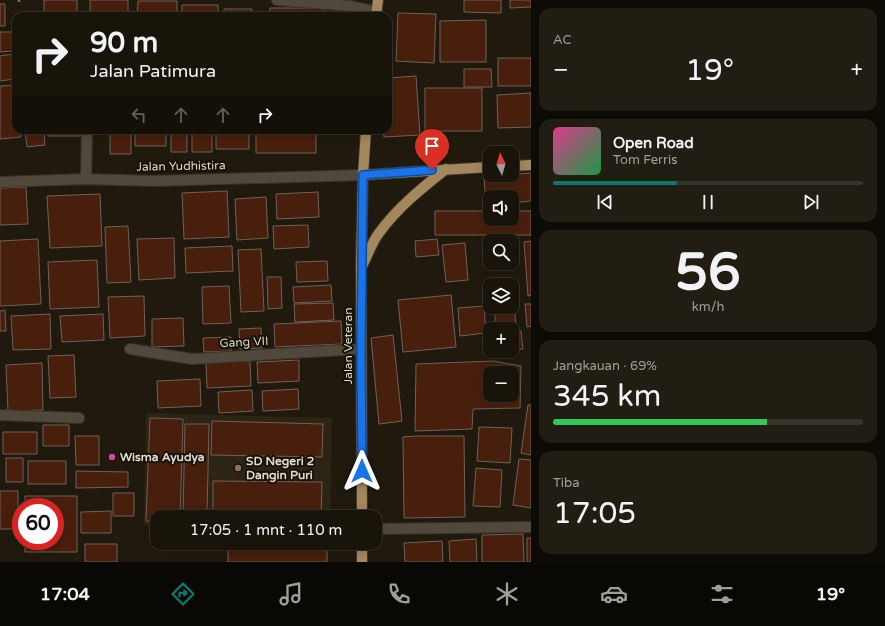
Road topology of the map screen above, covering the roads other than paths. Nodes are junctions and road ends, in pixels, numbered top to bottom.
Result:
1 (277, 0) edge
2 (378, 0) edge
3 (370, 12) edge
4 (377, 12) edge
5 (87, 134) edge
6 (366, 134) edge
7 (531, 165) edge
8 (519, 166) edge
9 (483, 167) edge
10 (446, 169) junction
11 (363, 175) junction
12 (86, 179) junction
13 (0, 182) edge
14 (361, 267) junction
15 (130, 349) dead end
16 (361, 349) junction
17 (0, 416) edge
18 (78, 418) dead end
19 (362, 510) edge
20 (531, 527) edge
21 (382, 528) edge
22 (362, 550) edge
23 (362, 562) edge

1 - 3 street
2 - 4 main road
5 - 12 street
6 - 11 main road, Jalan Veteran
7 - 8 main road
9 - 10 main road
10 - 11 main road
10 - 14 main road
11 - 12 street, Jalan Yudhistira
11 - 14 main road, Jalan Veteran
12 - 13 street, Jalan Yudhistira
14 - 16 main road, Jalan Veteran
15 - 16 street, Gang VII
16 - 19 main road, Jalan Veteran
17 - 18 street
20 - 21 street
22 - 23 main road

